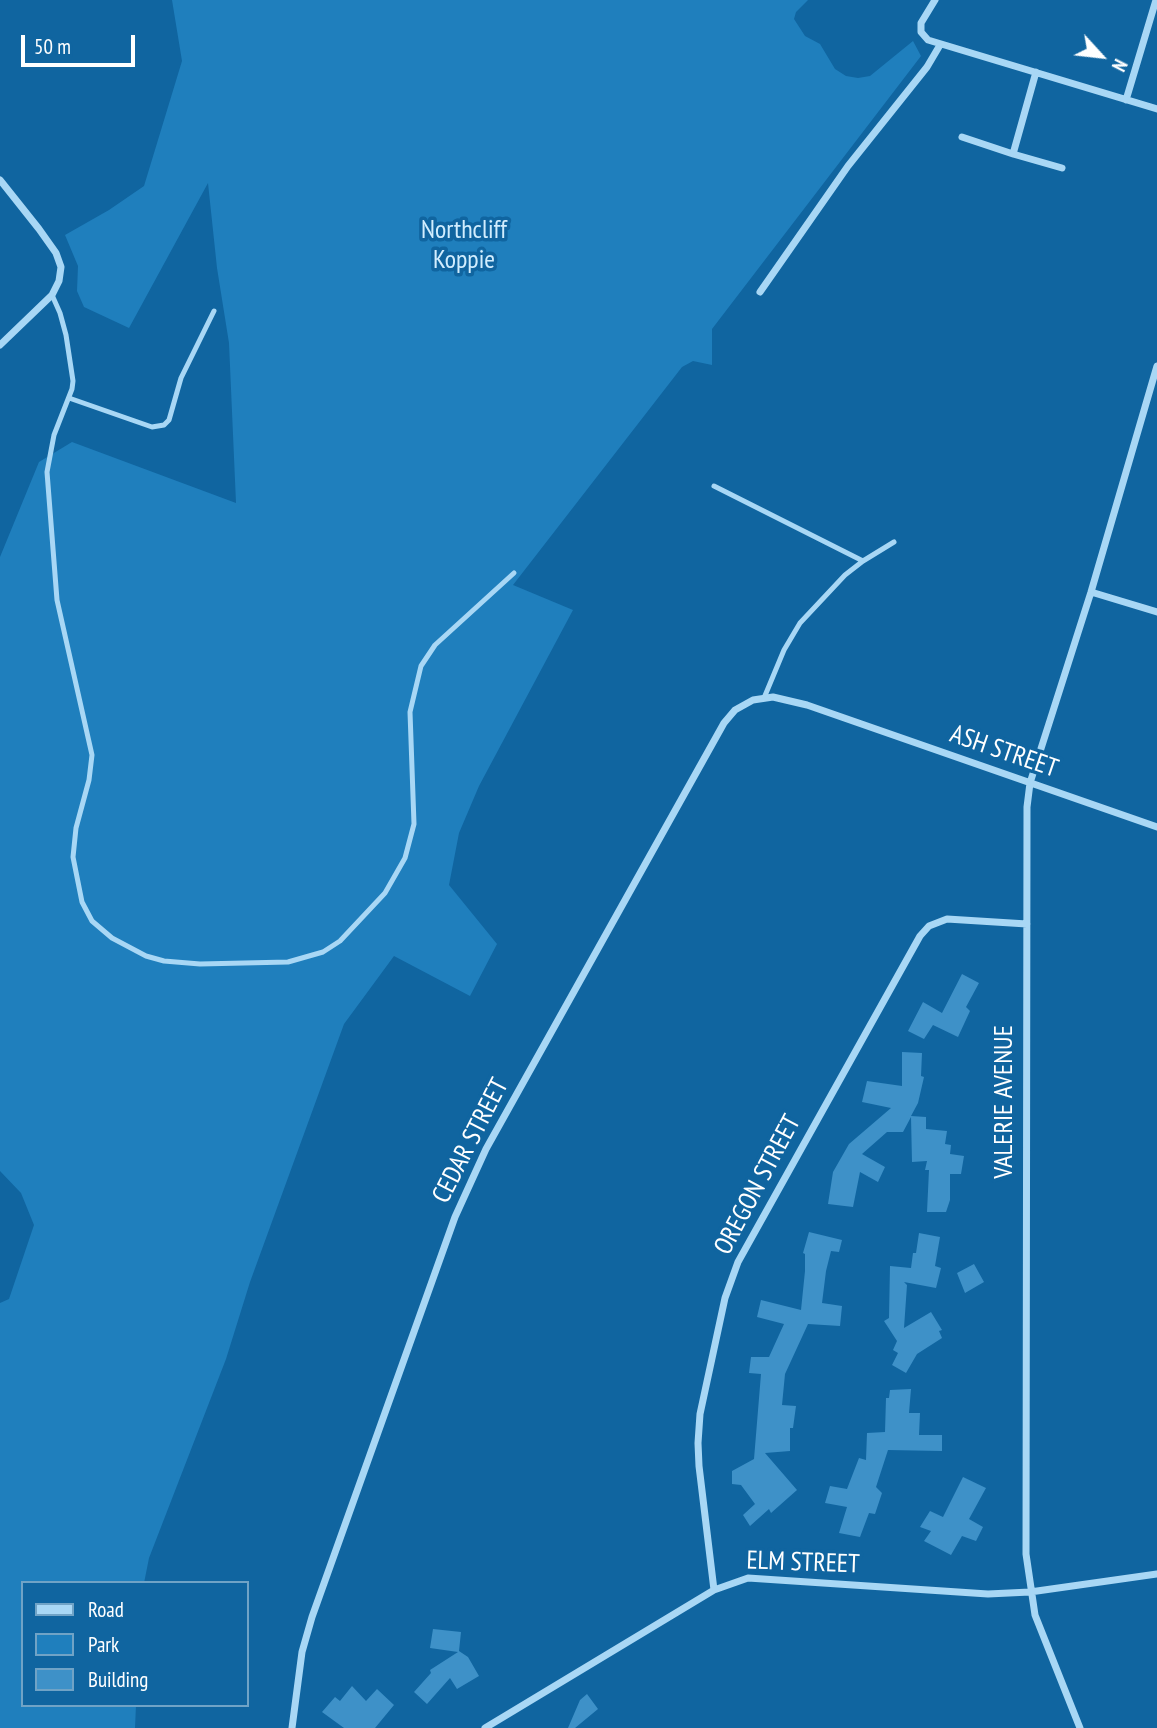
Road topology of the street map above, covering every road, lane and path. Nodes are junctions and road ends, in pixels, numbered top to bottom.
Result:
1 (935, 0) edge
2 (1156, 0) edge
3 (940, 45) junction
4 (1036, 72) junction
5 (1126, 100) junction
6 (1157, 109) edge
7 (962, 137) dead end
8 (1013, 154) junction
9 (1062, 168) dead end
10 (0, 180) edge
11 (760, 292) dead end
12 (52, 295) junction
13 (214, 312) dead end
14 (0, 345) edge
15 (1157, 369) edge
16 (69, 398) junction
17 (714, 486) dead end
18 (894, 542) dead end
19 (863, 561) junction
20 (514, 573) dead end
21 (1091, 592) junction
22 (1157, 612) edge
23 (764, 698) junction
24 (1030, 783) junction
25 (1157, 827) edge
26 (1027, 924) junction
27 (1157, 1573) edge
28 (714, 1590) junction
29 (1030, 1592) junction
30 (292, 1728) edge
31 (485, 1728) edge
32 (1080, 1728) edge

1 - 3 street
2 - 5 street
3 - 4 street
3 - 11 street
4 - 5 street
4 - 8 street
5 - 6 street
7 - 8 street
8 - 9 street
10 - 12 street
12 - 14 street
12 - 16 lane
13 - 16 lane
15 - 21 street, VALERIE AVENUE
16 - 20 lane
17 - 19 lane
18 - 19 lane
19 - 23 lane
21 - 22 street
21 - 24 street, VALERIE AVENUE
23 - 24 street, ASH STREET
23 - 30 street, CEDAR STREET
24 - 25 street, ASH STREET
24 - 26 street, VALERIE AVENUE
26 - 28 street, OREGON STREET
26 - 29 street, VALERIE AVENUE
27 - 29 street, ELM STREET
28 - 29 street, ELM STREET
28 - 31 street, ELM STREET
29 - 32 street, VALERIE AVENUE

